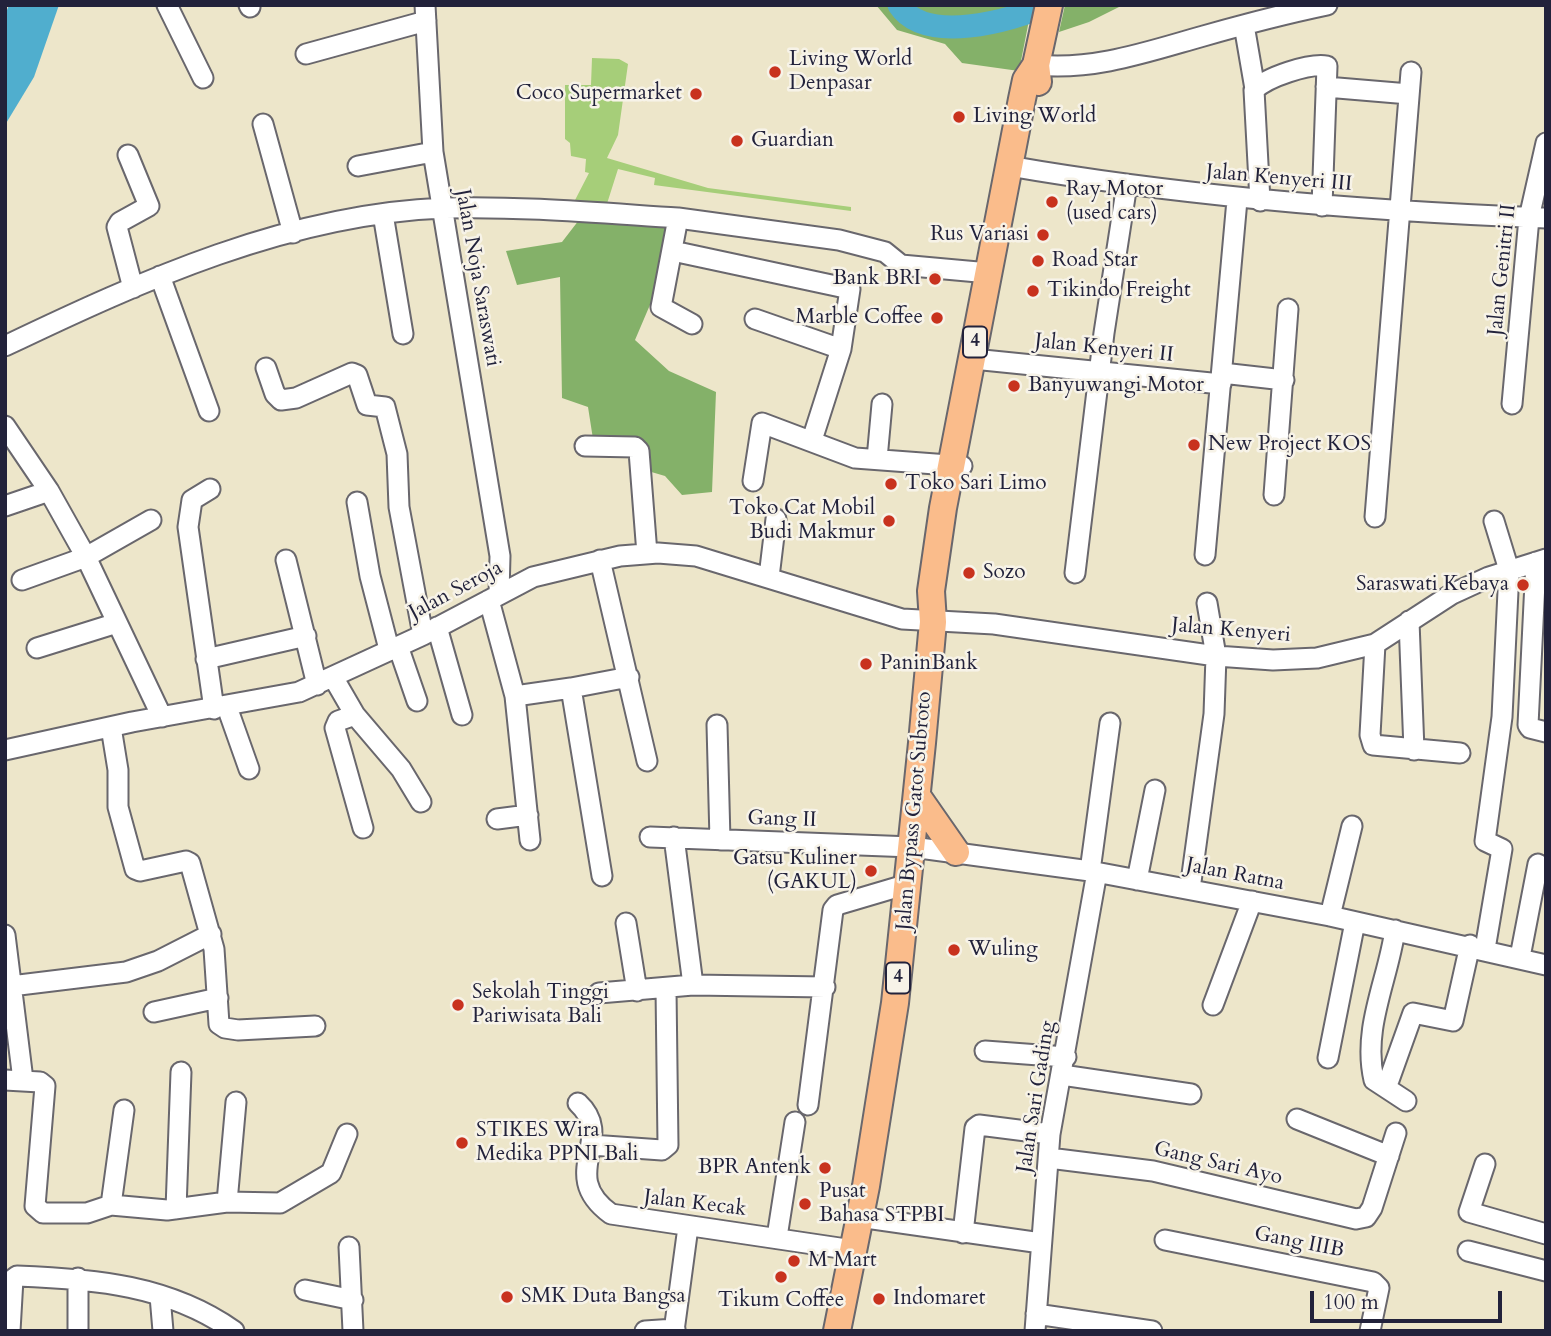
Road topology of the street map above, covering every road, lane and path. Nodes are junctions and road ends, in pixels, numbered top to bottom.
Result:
1 (167, 5) edge
2 (1049, 5) edge
3 (1320, 6) edge
4 (425, 13) edge
5 (1244, 24) junction
6 (306, 54) dead end
7 (1038, 57) junction
8 (1411, 72) dead end
9 (203, 78) dead end
10 (1326, 87) junction
11 (1255, 89) junction
12 (1409, 94) junction
13 (263, 124) dead end
14 (1546, 143) edge
15 (433, 152) junction
16 (128, 156) dead end
17 (358, 166) dead end
18 (1015, 167) junction
19 (1127, 184) junction
20 (1237, 200) junction
21 (1260, 201) junction
22 (1322, 206) junction
23 (443, 208) junction
24 (1400, 212) junction
25 (383, 214) junction
26 (678, 218) junction
27 (1537, 218) edge
28 (293, 233) junction
29 (682, 253) dead end
30 (989, 273) junction
31 (160, 276) junction
32 (133, 288) junction
33 (1288, 309) dead end
34 (755, 319) dead end
35 (692, 324) dead end
36 (403, 334) dead end
37 (5, 346) edge
38 (841, 349) junction
39 (983, 360) junction
40 (266, 368) dead end
41 (1102, 372) junction
42 (1222, 378) junction
43 (1284, 380) junction
44 (882, 404) dead end
45 (1512, 404) dead end
46 (209, 411) dead end
47 (5, 426) edge
48 (812, 440) junction
49 (585, 446) dead end
50 (877, 459) junction
51 (957, 465) junction
52 (753, 481) dead end
53 (209, 489) dead end
54 (49, 491) junction
55 (1274, 495) dead end
56 (357, 502) dead end
57 (5, 506) edge
58 (1375, 517) dead end
59 (776, 519) dead end
60 (151, 520) dead end
61 (1494, 521) dead end
62 (647, 554) junction
63 (1205, 555) dead end
64 (500, 556) junction
65 (86, 557) junction
66 (286, 560) dead end
67 (600, 560) junction
68 (1541, 561) edge
69 (1509, 570) junction
70 (1075, 573) dead end
71 (769, 577) junction
72 (22, 580) dead end
73 (519, 583) junction
74 (494, 597) junction
75 (1207, 603) dead end
76 (1409, 621) junction
77 (933, 622) junction
78 (117, 623) junction
79 (430, 631) junction
80 (306, 636) junction
81 (1375, 643) junction
82 (394, 647) junction
83 (37, 648) dead end
84 (1216, 656) junction
85 (206, 659) junction
86 (629, 677) junction
87 (325, 681) junction
88 (571, 688) junction
89 (515, 696) junction
90 (417, 701) dead end
91 (221, 708) junction
92 (355, 715) junction
93 (461, 715) dead end
94 (162, 717) junction
95 (1110, 723) dead end
96 (718, 725) dead end
97 (111, 727) junction
98 (1546, 732) edge
99 (5, 750) edge
100 (1414, 750) junction
101 (1460, 753) dead end
102 (647, 761) dead end
103 (249, 769) dead end
104 (1156, 790) dead end
105 (917, 796) junction
106 (421, 802) dead end
107 (528, 815) junction
108 (497, 819) dead end
109 (1352, 826) dead end
110 (363, 828) dead end
111 (650, 837) dead end
112 (674, 837) junction
113 (530, 840) dead end
114 (720, 840) junction
115 (917, 848) junction
116 (956, 852) junction
117 (1538, 863) dead end
118 (1093, 872) junction
119 (602, 876) dead end
120 (1137, 880) junction
121 (908, 884) junction
122 (1191, 889) junction
123 (1252, 901) junction
124 (1330, 916) junction
125 (1355, 922) junction
126 (625, 923) dead end
127 (1395, 930) junction
128 (211, 934) junction
129 (5, 935) edge
130 (1478, 947) junction
131 (1520, 957) junction
132 (1546, 965) edge
133 (693, 985) junction
134 (11, 986) junction
135 (825, 987) junction
136 (667, 989) junction
137 (637, 991) junction
138 (599, 993) dead end
139 (218, 998) junction
140 (1213, 1005) dead end
141 (154, 1012) dead end
142 (10, 1025) edge
143 (315, 1026) dead end
144 (985, 1051) dead end
145 (1328, 1058) dead end
146 (1064, 1066) junction
147 (181, 1072) dead end
148 (14, 1080) edge
149 (1389, 1080) dead end
150 (1191, 1094) dead end
151 (1406, 1101) dead end
152 (236, 1102) dead end
153 (578, 1103) dead end
154 (808, 1105) dead end
155 (124, 1110) dead end
156 (1297, 1119) dead end
157 (795, 1122) dead end
158 (1396, 1133) dead end
159 (347, 1134) dead end
160 (1050, 1134) junction
161 (591, 1146) junction
162 (1389, 1156) junction
163 (1049, 1158) junction
164 (1485, 1164) dead end
165 (227, 1202) junction
166 (111, 1205) junction
167 (176, 1209) junction
168 (867, 1218) junction
169 (688, 1227) junction
170 (963, 1233) junction
171 (1546, 1234) edge
172 (777, 1237) junction
173 (1165, 1240) dead end
174 (1041, 1242) junction
175 (349, 1247) dead end
176 (853, 1250) junction
177 (1468, 1251) dead end
178 (1546, 1272) edge
179 (78, 1278) junction
180 (305, 1290) dead end
181 (160, 1296) junction
182 (353, 1300) junction
183 (1035, 1323) edge
184 (674, 1330) edge
185 (10, 1331) edge
186 (78, 1331) edge
187 (163, 1331) edge
188 (234, 1331) edge
189 (353, 1331) edge
190 (645, 1331) edge
191 (836, 1331) edge
192 (1152, 1331) edge
193 (1370, 1331) edge

1 - 9 street
2 - 7 highway, Jalan Bypass Gatot Subroto / 4
3 - 5 street
4 - 6 street
4 - 15 street, Jalan Noja Saraswati
5 - 7 street
5 - 11 street
7 - 18 highway, Jalan Bypass Gatot Subroto / 4
8 - 12 street
10 - 11 street
10 - 12 street
10 - 22 street
11 - 21 street
12 - 24 street
13 - 28 street
14 - 27 street, Jalan Genitri II
15 - 17 street
15 - 23 street, Jalan Noja Saraswati
16 - 32 street
18 - 19 street, Jalan Kenyeri III
18 - 30 highway, Jalan Bypass Gatot Subroto / 4
18 - 39 highway, Jalan Bypass Gatot Subroto / 4
19 - 20 street, Jalan Kenyeri III
19 - 41 street
20 - 21 street, Jalan Kenyeri III
20 - 42 street
21 - 22 street, Jalan Kenyeri III
22 - 24 street, Jalan Kenyeri III
23 - 25 street
23 - 26 street
23 - 64 street, Jalan Noja Saraswati
24 - 27 street, Jalan Kenyeri III
24 - 58 street
25 - 28 street
25 - 36 street
26 - 30 street
26 - 35 street
27 - 45 street, Jalan Genitri II
28 - 31 street
29 - 38 street
30 - 51 highway, Jalan Bypass Gatot Subroto / 4
31 - 32 street
31 - 46 street
32 - 37 street
33 - 43 street
34 - 38 street
38 - 48 street
39 - 41 street, Jalan Kenyeri II
39 - 51 highway, Jalan Bypass Gatot Subroto / 4
40 - 79 street
41 - 42 street, Jalan Kenyeri II
41 - 70 street
42 - 43 street, Jalan Kenyeri II
42 - 63 street
43 - 55 street
44 - 50 street
47 - 54 street
48 - 50 street
48 - 52 street
49 - 62 street
50 - 51 street
51 - 77 highway, Jalan Bypass Gatot Subroto / 4
53 - 85 street
54 - 57 street
54 - 65 street
56 - 82 street
59 - 71 street
60 - 65 street
61 - 69 street
62 - 67 street, Jalan Seroja
62 - 71 street, Jalan Seroja
64 - 73 street, Jalan Noja Saraswati
64 - 74 street, Jalan Noja Saraswati
65 - 72 street
65 - 78 street
66 - 80 street
67 - 73 street, Jalan Seroja
67 - 86 street
68 - 69 street, Jalan Kenyeri
68 - 98 street
69 - 76 street, Jalan Kenyeri
69 - 130 street
71 - 77 street, Jalan Seroja
73 - 74 street, Jalan Seroja
74 - 79 street, Jalan Seroja
74 - 89 street, Jalan Noja Saraswati
75 - 84 street
76 - 81 street, Jalan Kenyeri
76 - 100 street
77 - 84 street, Jalan Kenyeri
77 - 105 highway, Jalan Bypass Gatot Subroto / 4
78 - 83 street
78 - 94 street
79 - 82 street, Jalan Seroja
79 - 93 street
80 - 85 street
80 - 87 street
81 - 84 street, Jalan Kenyeri
81 - 100 street
82 - 87 street, Jalan Seroja
82 - 90 street
84 - 122 street
85 - 91 street
86 - 88 street
86 - 102 street
87 - 91 street, Jalan Seroja
87 - 92 street
88 - 89 street
88 - 119 street
89 - 107 street, Jalan Noja Saraswati
91 - 94 street, Jalan Seroja
91 - 103 street
92 - 106 street
92 - 110 street
94 - 97 street, Jalan Seroja
95 - 118 street, Jalan Sari Gading
96 - 114 street
97 - 99 street, Jalan Seroja
97 - 128 street
100 - 101 street
104 - 120 street
105 - 115 highway, Jalan Bypass Gatot Subroto / 4
105 - 116 highway
107 - 108 street
107 - 113 street, Jalan Noja Saraswati
109 - 124 street
111 - 112 street, Gang II
112 - 114 street, Gang II
112 - 133 street
114 - 115 street, Gang II
115 - 116 street, Jalan Ratna
115 - 121 highway, Jalan Bypass Gatot Subroto / 4
116 - 118 street, Jalan Ratna
117 - 131 street
118 - 120 street, Jalan Ratna
118 - 146 street, Jalan Sari Gading
120 - 122 street, Jalan Ratna
121 - 135 street
121 - 168 highway, Jalan Bypass Gatot Subroto / 4
122 - 123 street, Jalan Ratna
123 - 124 street, Jalan Ratna
123 - 140 street
124 - 125 street, Jalan Ratna
125 - 127 street, Jalan Ratna
125 - 145 street
126 - 137 street
127 - 130 street, Jalan Ratna
127 - 151 street
128 - 134 street
128 - 139 street
129 - 134 street
130 - 131 street, Jalan Ratna
130 - 149 street
131 - 132 street, Jalan Ratna
133 - 135 street
133 - 136 street
134 - 142 street
135 - 154 street
136 - 137 street
136 - 161 street
137 - 138 street
139 - 141 street
139 - 143 street
142 - 148 street
144 - 146 street
146 - 150 street
146 - 160 street, Jalan Sari Gading
147 - 167 street
148 - 166 street
152 - 165 street
153 - 161 street, Jalan Kecak
155 - 166 street
156 - 162 street
157 - 172 street
158 - 162 street
159 - 165 street
160 - 163 street, Jalan Sari Gading
160 - 170 street
161 - 169 street, Jalan Kecak
162 - 163 street, Gang Sari Ayo
163 - 174 street, Jalan Sari Gading
164 - 171 street
165 - 167 street
166 - 167 street
168 - 170 street
168 - 176 highway, Jalan Bypass Gatot Subroto / 4
169 - 172 street, Jalan Kecak
169 - 184 street
170 - 174 street
172 - 176 street, Jalan Kecak
173 - 193 street, Gang IIIB
174 - 183 street, Jalan Sari Gading
175 - 182 street
176 - 191 highway, Jalan Bypass Gatot Subroto / 4
177 - 178 street
179 - 181 street
179 - 185 street
179 - 186 street
180 - 182 street
181 - 187 street
181 - 188 street
182 - 189 street
183 - 192 street
184 - 190 street

